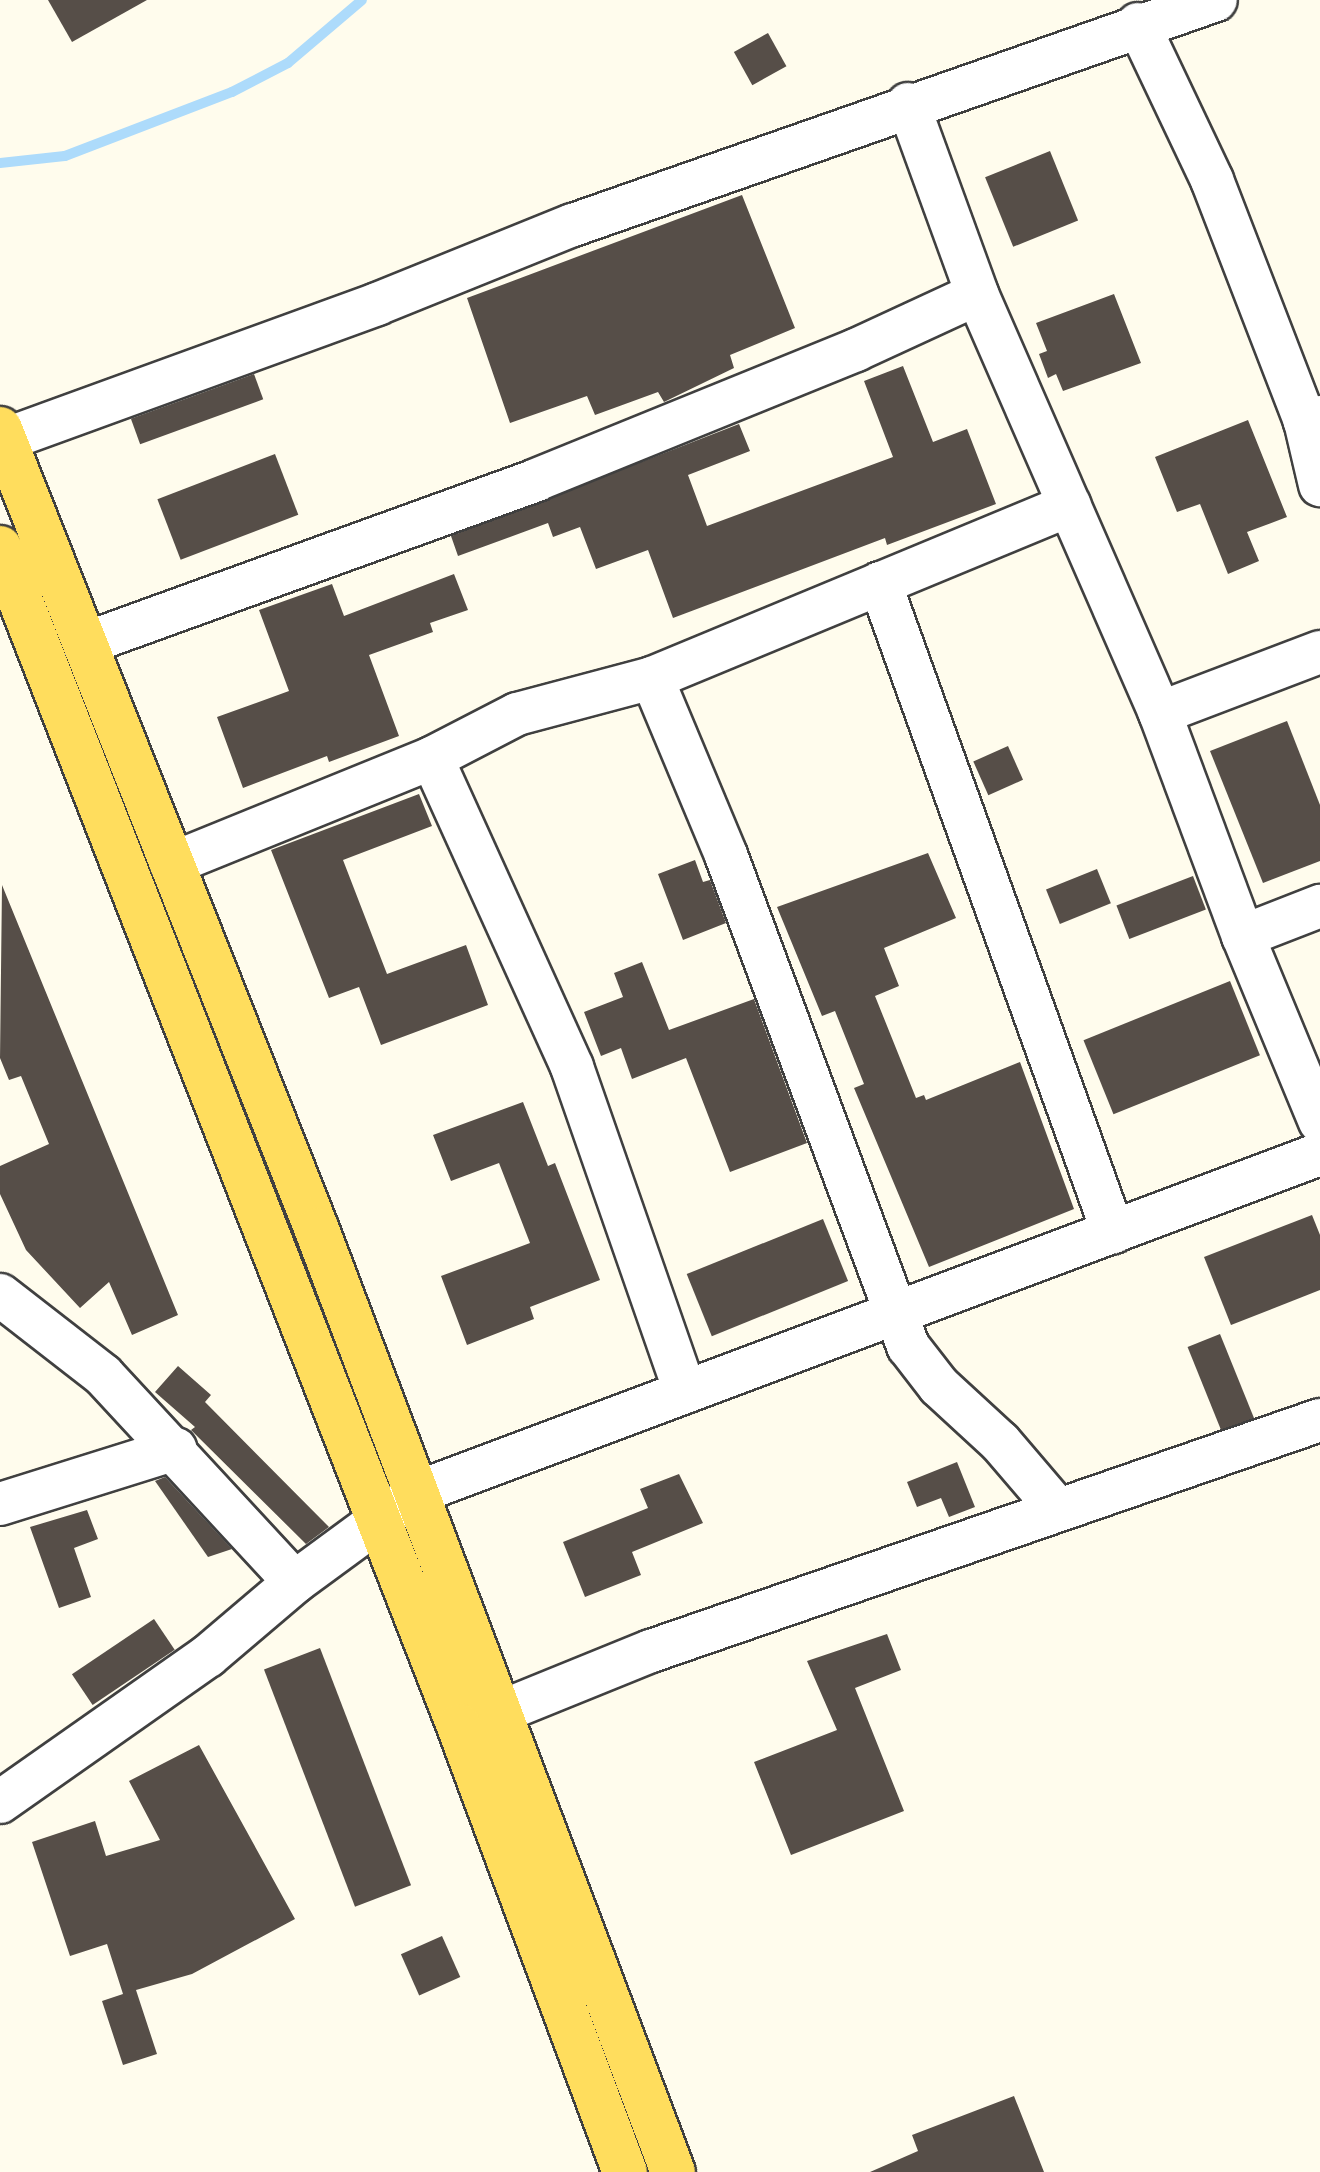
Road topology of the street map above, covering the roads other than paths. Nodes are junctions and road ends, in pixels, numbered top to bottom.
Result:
1 (1216, 0) edge
2 (1138, 24) junction
3 (908, 104) junction
4 (977, 294) junction
5 (1313, 419) edge
6 (2, 435) edge
7 (1320, 485) edge
8 (1070, 505) junction
9 (0, 548) edge
10 (880, 583) junction
11 (84, 644) junction
12 (1320, 652) edge
13 (652, 678) junction
14 (1160, 713) junction
15 (432, 758) junction
16 (171, 864) junction
17 (1320, 906) edge
18 (1243, 936) junction
19 (1320, 1122) edge
20 (1320, 1154) edge
21 (1113, 1232) junction
22 (0, 1295) edge
23 (893, 1314) junction
24 (685, 1392) junction
25 (1320, 1420) edge
26 (176, 1449) junction
27 (416, 1493) junction
28 (0, 1504) edge
29 (1058, 1510) junction
30 (377, 1522) junction
31 (295, 1582) junction
32 (498, 1713) junction
33 (0, 1802) edge
34 (625, 2172) edge
35 (673, 2172) edge

1 - 2 street
2 - 3 street
2 - 5 street
3 - 4 street
3 - 6 street
4 - 8 street
4 - 11 street
5 - 7 street
6 - 11 main road
8 - 10 street
8 - 14 street
9 - 30 main road
10 - 13 street
10 - 21 street
11 - 16 main road
12 - 14 street
13 - 15 street
13 - 23 street
14 - 18 street
15 - 16 street
15 - 24 street
16 - 27 main road
17 - 18 street
18 - 19 street
20 - 21 street
21 - 23 street
22 - 26 street
23 - 24 street
23 - 29 street
24 - 27 street
25 - 29 street
26 - 28 street
26 - 31 street
27 - 30 street
27 - 32 main road
29 - 32 street
30 - 31 street
30 - 34 main road
31 - 33 street
32 - 35 main road

